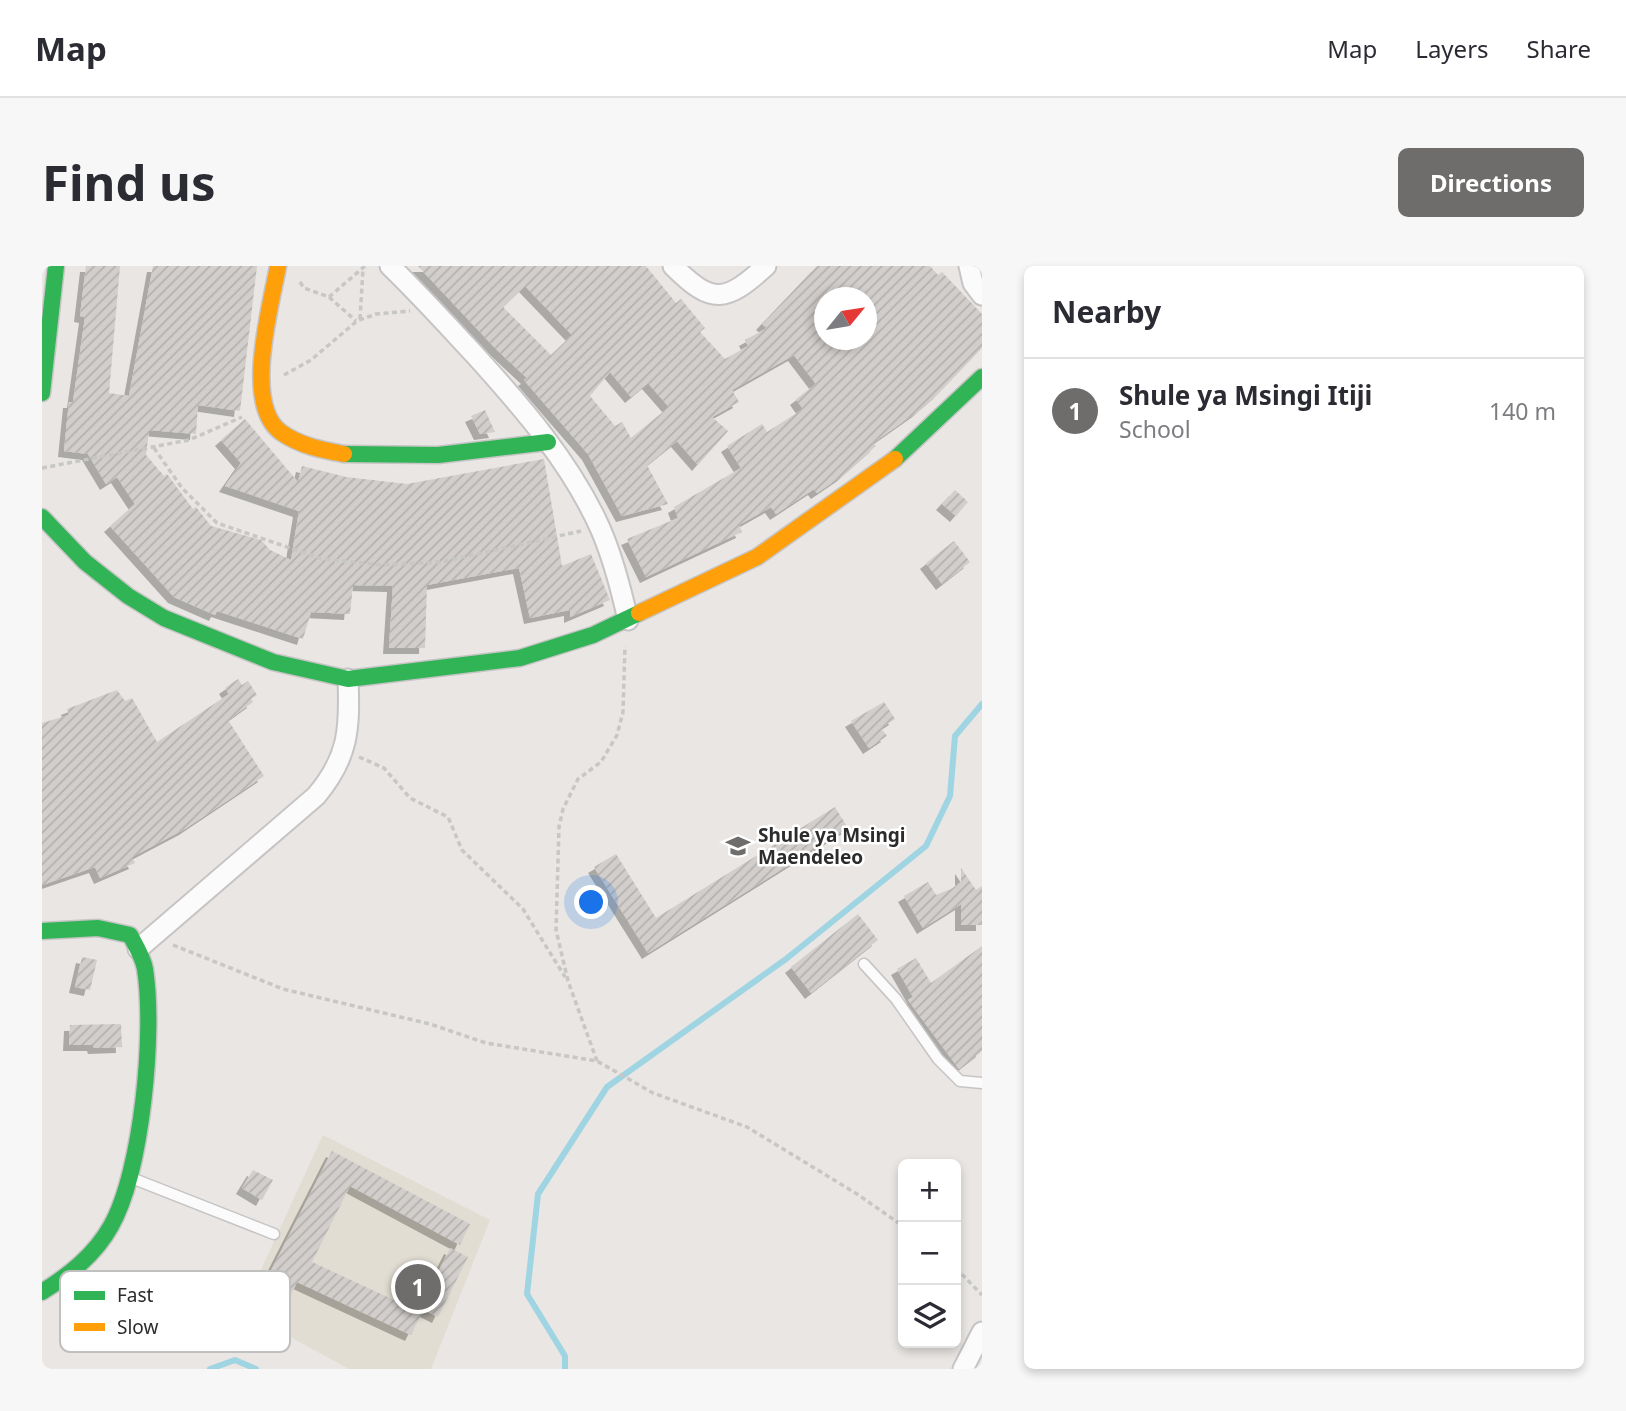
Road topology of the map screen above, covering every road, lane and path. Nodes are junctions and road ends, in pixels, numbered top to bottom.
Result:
1 (56, 266) edge
2 (390, 266) edge
3 (673, 266) edge
4 (766, 266) edge
5 (969, 266) edge
6 (364, 267) edge
7 (278, 268) edge
8 (982, 295) edge
9 (329, 297) junction
10 (435, 309) junction
11 (358, 320) junction
12 (982, 377) edge
13 (262, 382) junction
14 (42, 393) edge
15 (263, 407) junction
16 (548, 442) junction
17 (154, 447) junction
18 (42, 468) edge
19 (42, 517) edge
20 (600, 527) junction
21 (628, 620) junction
22 (348, 679) junction
23 (345, 749) junction
24 (42, 931) edge
25 (145, 943) junction
26 (864, 964) dead end
27 (568, 981) junction
28 (597, 1061) junction
29 (982, 1083) edge
30 (128, 1177) junction
31 (898, 1223) edge
32 (274, 1234) dead end
33 (74, 1271) edge
34 (961, 1273) edge
35 (60, 1281) edge
36 (42, 1292) edge
37 (982, 1295) edge
38 (982, 1332) edge
39 (964, 1369) edge

1 - 14 street
2 - 10 street
3 - 4 street
5 - 8 street
6 - 9 path
6 - 11 path
7 - 9 path
7 - 13 street
9 - 11 path
10 - 11 path
10 - 16 street
11 - 13 path
12 - 21 street
13 - 15 street
15 - 16 street
15 - 17 path
16 - 20 street
17 - 18 path
17 - 20 path
19 - 22 street
20 - 21 street
21 - 22 street
21 - 27 path
22 - 23 street
23 - 25 street
23 - 27 path
24 - 25 street
25 - 28 path
25 - 30 street
26 - 29 lane
27 - 28 path
28 - 31 path
30 - 32 lane
30 - 33 street
34 - 37 path
35 - 36 street
38 - 39 street

